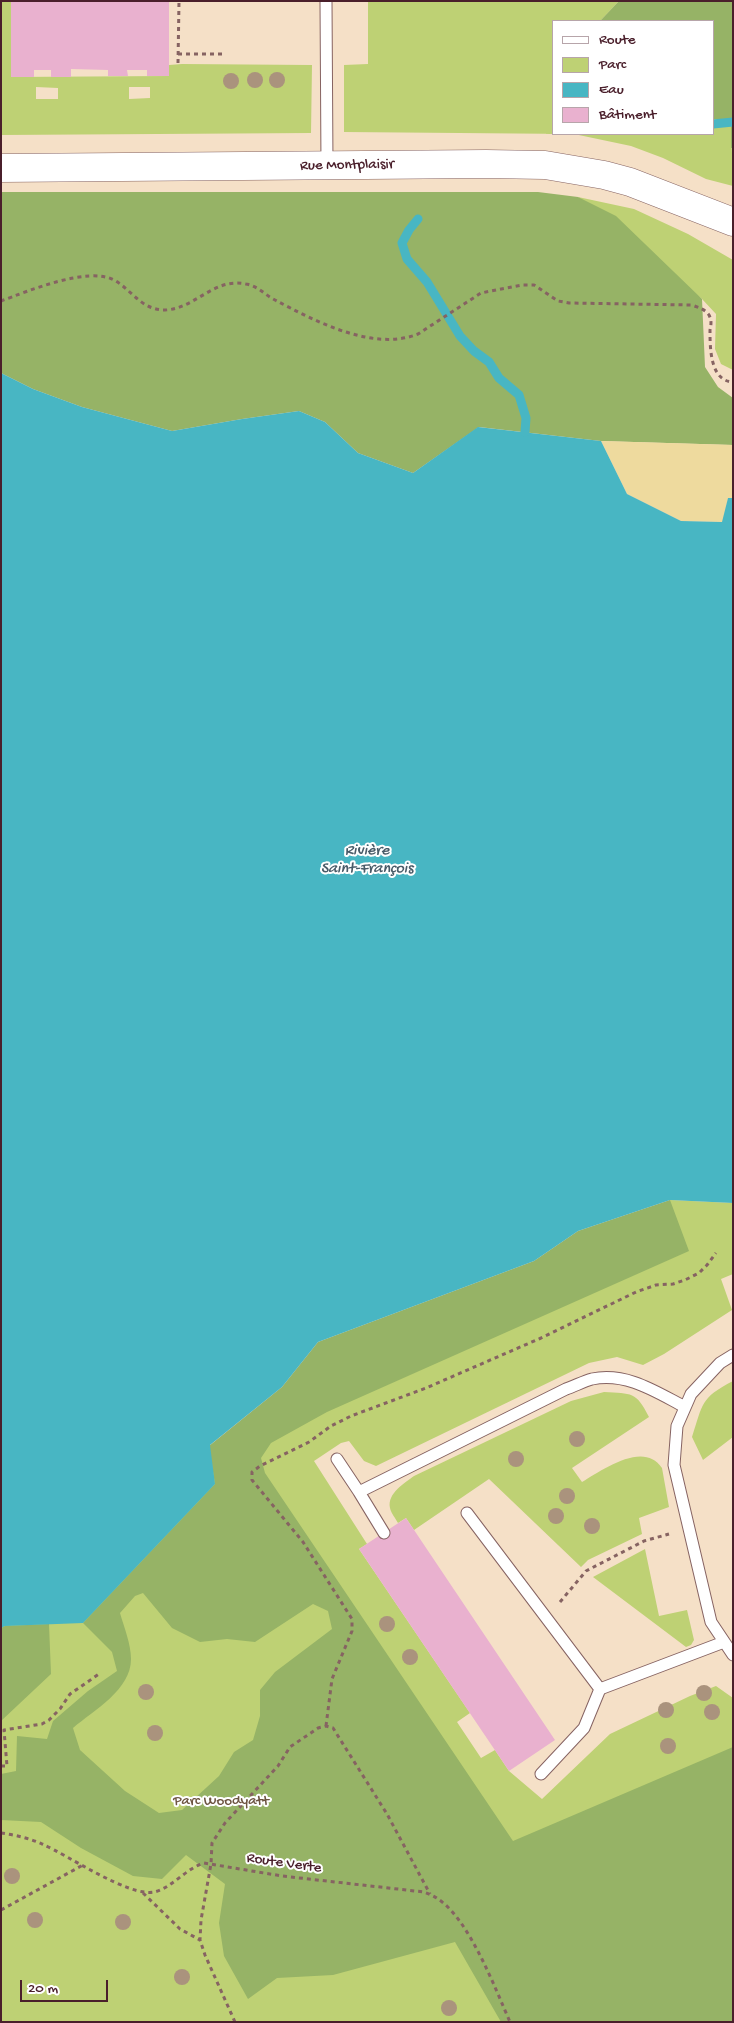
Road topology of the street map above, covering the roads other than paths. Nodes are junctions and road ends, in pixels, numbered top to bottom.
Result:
1 (326, 1) edge
2 (327, 166) junction
3 (1, 168) edge
4 (686, 204) junction
5 (733, 222) edge
6 (733, 239) edge
7 (733, 1355) edge
8 (685, 1407) junction
9 (337, 1459) dead end
10 (359, 1492) junction
11 (467, 1513) dead end
12 (384, 1533) dead end
13 (724, 1642) junction
14 (733, 1655) edge
15 (600, 1689) junction
16 (541, 1774) dead end

1 - 2 lane
2 - 3 street, Rue Montplaisir
2 - 4 street, Rue Montplaisir
4 - 5 street, Rue Montplaisir
4 - 6 street, Rue Montplaisir
7 - 8 lane
8 - 10 lane
8 - 13 lane
9 - 10 lane
10 - 12 lane
11 - 15 lane
13 - 14 lane
13 - 15 lane
15 - 16 lane

